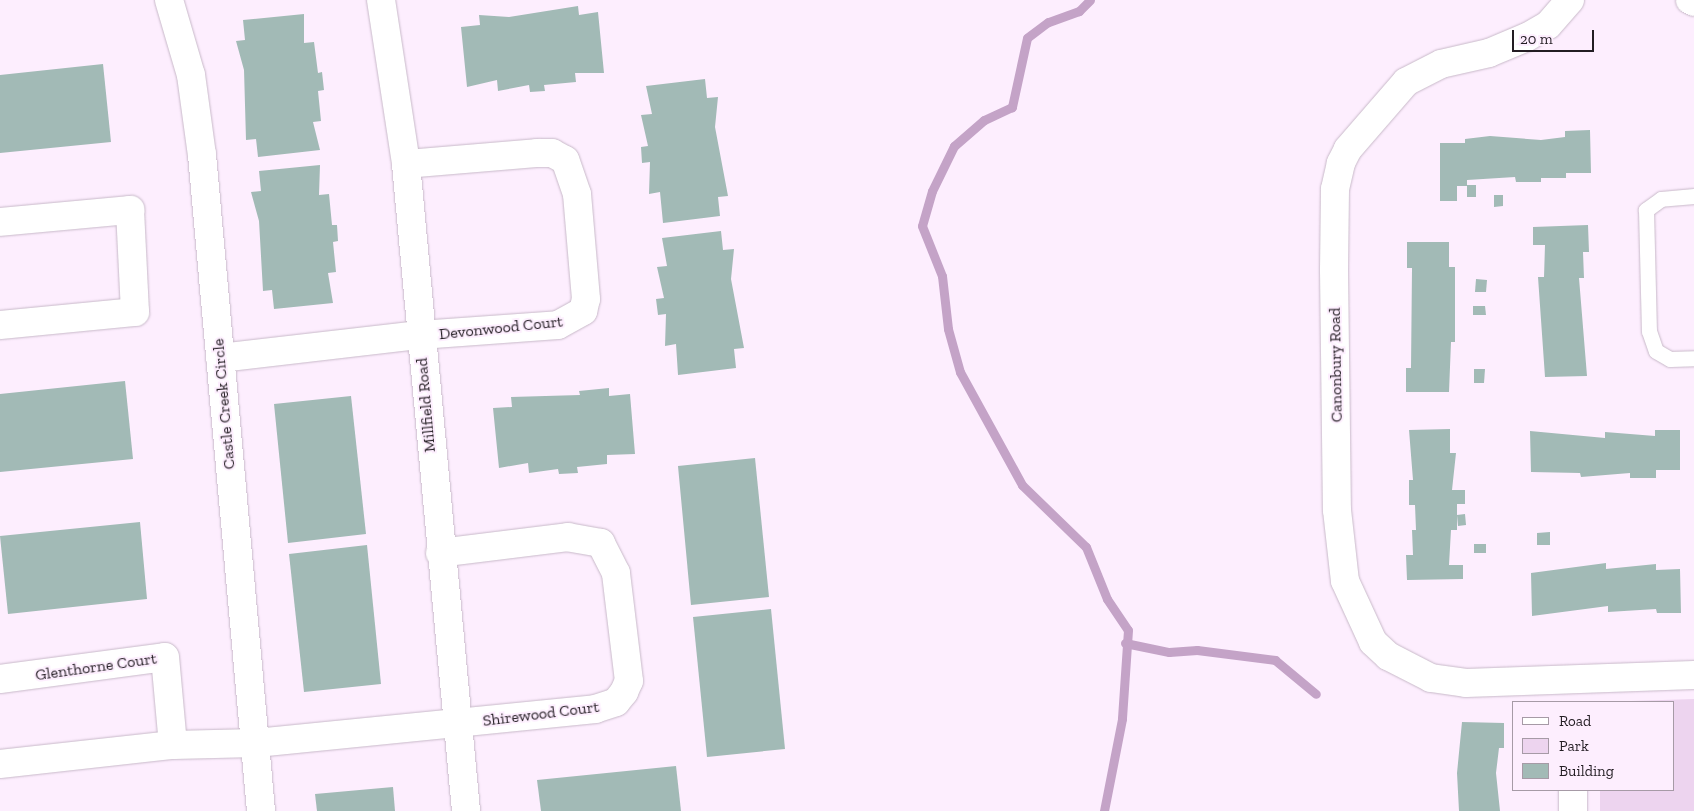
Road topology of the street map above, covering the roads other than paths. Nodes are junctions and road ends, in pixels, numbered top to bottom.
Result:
1 (169, 0) edge
2 (381, 0) edge
3 (1570, 0) edge
4 (1690, 0) edge
5 (1694, 2) edge
6 (406, 164) junction
7 (1694, 196) edge
8 (0, 222) edge
9 (0, 325) edge
10 (420, 335) junction
11 (220, 358) junction
12 (1694, 358) edge
13 (440, 553) junction
14 (1694, 675) edge
15 (0, 680) edge
16 (1571, 692) edge
17 (457, 723) junction
18 (256, 743) junction
19 (174, 745) junction
20 (0, 764) edge
21 (1573, 791) edge
22 (261, 811) edge
23 (466, 811) edge
24 (1573, 811) edge

1 - 11 street, Castle Creek Circle
2 - 6 street, Millfield Road
3 - 16 street, Canonbury Road
4 - 5 street
6 - 10 street, Millfield Road
6 - 10 street, Devonwood Court
7 - 12 lane
8 - 9 street
10 - 11 street, Devonwood Court
10 - 13 street, Millfield Road
11 - 18 street, Castle Creek Circle
13 - 17 street, Millfield Road
13 - 17 street, Shirewood Court
14 - 16 street, Canonbury Road
15 - 19 street, Glenthorne Court
17 - 18 street, Shirewood Court
17 - 23 street, Millfield Road
18 - 19 street
18 - 22 street, Castle Creek Circle
19 - 20 street
21 - 24 street

